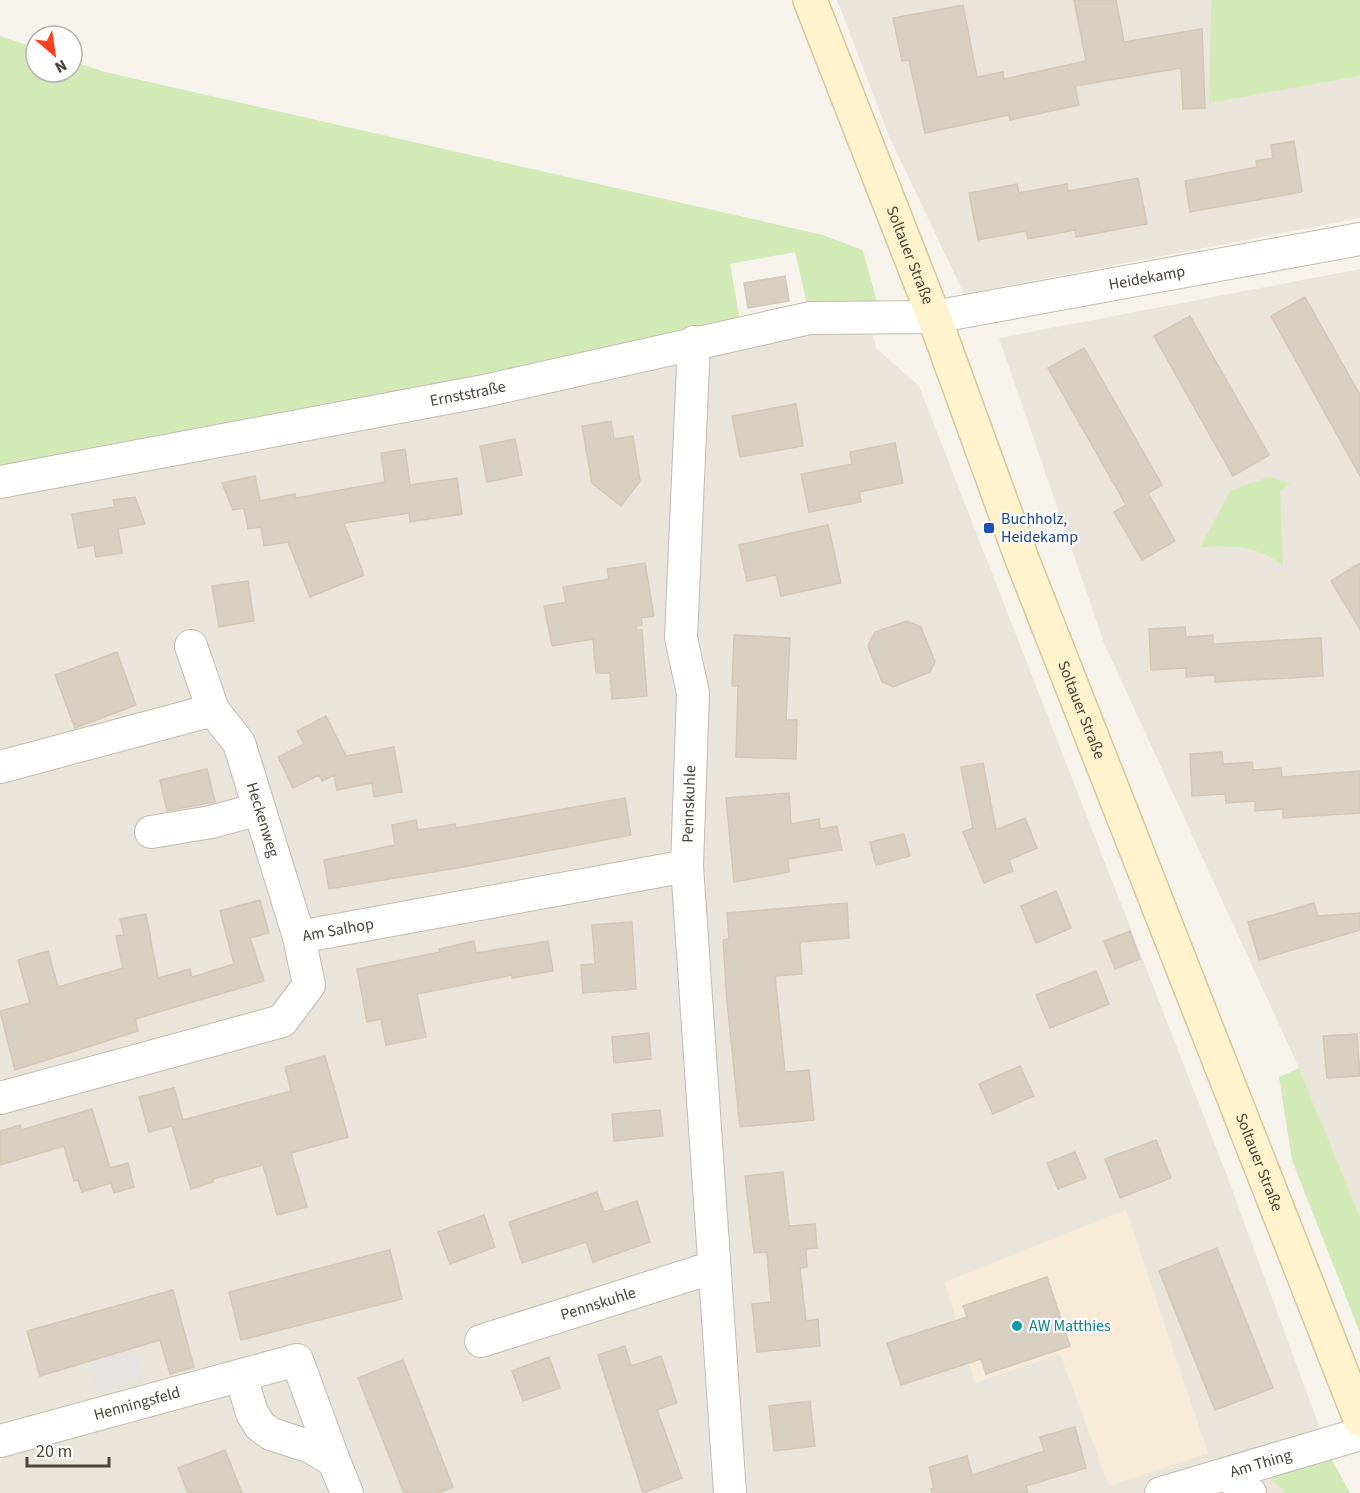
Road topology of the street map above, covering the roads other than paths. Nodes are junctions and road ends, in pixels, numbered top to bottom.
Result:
1 (810, 0) edge
2 (1360, 239) edge
3 (934, 317) junction
4 (693, 342) junction
5 (0, 482) edge
6 (191, 646) dead end
7 (213, 710) junction
8 (0, 767) edge
9 (260, 809) junction
10 (151, 832) dead end
11 (687, 866) junction
12 (300, 937) junction
13 (0, 1098) edge
14 (714, 1267) junction
15 (481, 1341) dead end
16 (241, 1376) junction
17 (1360, 1419) edge
18 (1360, 1434) edge
19 (0, 1441) edge
20 (334, 1461) junction
21 (1226, 1474) junction
22 (347, 1493) edge
23 (730, 1493) edge
24 (1161, 1493) edge
25 (1250, 1493) edge

1 - 3 main road, Soltauer Straße
2 - 3 street, Heidekamp
3 - 4 street, Ernststraße
3 - 17 main road, Soltauer Straße
4 - 5 street, Ernststraße
4 - 11 street, Pennskuhle
6 - 7 street, Heckenweg
7 - 8 street
7 - 9 street, Heckenweg
9 - 10 street
9 - 12 street, Heckenweg
11 - 12 street, Am Salhop
11 - 14 street, Pennskuhle
12 - 13 street, Am Salhop
14 - 15 street, Pennskuhle
14 - 23 street, Pennskuhle
16 - 19 street, Henningsfeld
16 - 20 street
16 - 20 street, Henningsfeld
18 - 21 street, Am Thing
20 - 22 street, Henningsfeld
21 - 24 street, Am Thing
21 - 25 street

